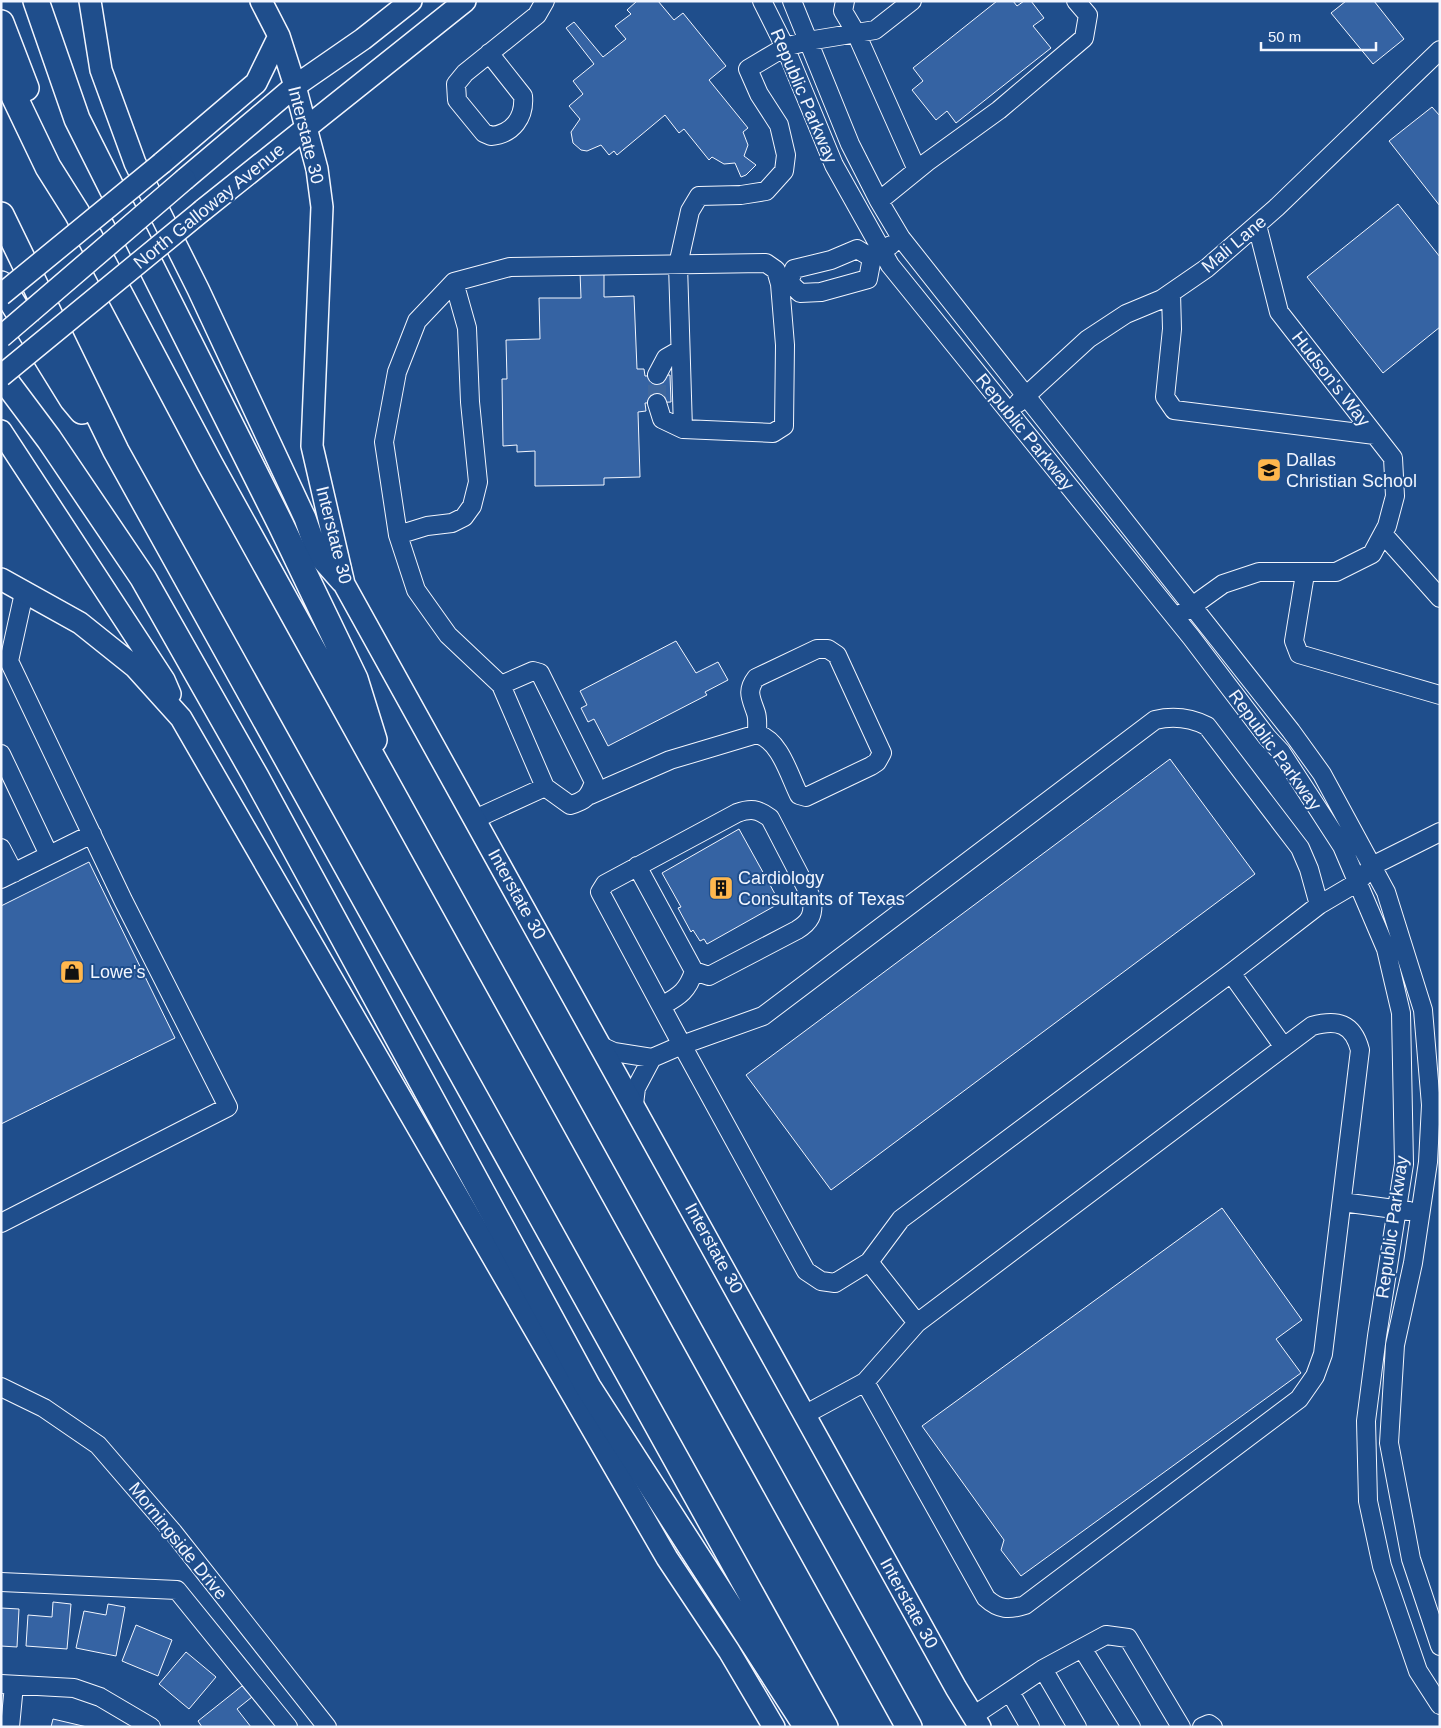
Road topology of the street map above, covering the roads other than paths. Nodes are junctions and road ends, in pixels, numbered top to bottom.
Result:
1 (36, 1) edge
2 (90, 1) edge
3 (261, 1) edge
4 (412, 1) edge
5 (465, 1) edge
6 (545, 1) edge
7 (762, 1) edge
8 (792, 1) edge
9 (845, 1) edge
10 (912, 1) edge
11 (1076, 1) edge
12 (1, 23) edge
13 (856, 33) junction
14 (279, 36) junction
15 (808, 41) junction
16 (785, 47) junction
17 (1440, 50) edge
18 (490, 53) junction
19 (1, 69) edge
20 (295, 86) junction
21 (305, 129) junction
22 (917, 170) junction
23 (879, 201) junction
24 (77, 213) junction
25 (1, 215) edge
26 (1257, 225) junction
27 (902, 238) junction
28 (877, 255) junction
29 (678, 265) junction
30 (454, 282) junction
31 (785, 283) junction
32 (1, 284) edge
33 (1171, 293) junction
34 (1, 295) edge
35 (1, 337) edge
36 (680, 350) junction
37 (1, 375) edge
38 (658, 375) tunnel mouth
39 (1026, 396) junction
40 (657, 403) tunnel mouth
41 (1008, 411) junction
42 (683, 429) junction
43 (1, 431) edge
44 (1375, 436) junction
45 (116, 451) junction
46 (1383, 534) junction
47 (398, 535) junction
48 (1305, 574) junction
49 (1, 579) edge
50 (344, 584) junction
51 (24, 593) junction
52 (1440, 598) edge
53 (1191, 607) junction
54 (1176, 618) junction
55 (5, 661) edge
56 (501, 685) junction
57 (1440, 695) edge
58 (181, 718) junction
59 (758, 734) junction
60 (1, 754) edge
61 (546, 787) junction
62 (391, 792) junction
63 (590, 795) junction
64 (475, 819) junction
65 (1440, 832) edge
66 (92, 834) junction
67 (1, 848) edge
68 (49, 855) junction
69 (637, 866) junction
70 (1372, 866) junction
71 (8, 876) edge
72 (1358, 882) junction
73 (1319, 904) junction
74 (694, 971) junction
75 (1231, 973) junction
76 (663, 1006) junction
77 (682, 1045) junction
78 (601, 1046) junction
79 (1283, 1046) junction
80 (652, 1058) junction
81 (634, 1104) junction
82 (1342, 1202) junction
83 (1397, 1209) junction
84 (1421, 1212) junction
85 (1, 1223) edge
86 (869, 1262) junction
87 (917, 1323) junction
88 (865, 1382) junction
89 (1, 1387) edge
90 (806, 1414) junction
91 (1, 1582) edge
92 (1440, 1647) edge
93 (1082, 1648) junction
94 (1414, 1659) junction
95 (1043, 1669) junction
96 (8, 1685) edge
97 (1010, 1692) junction
98 (1440, 1705) edge
99 (976, 1721) edge
100 (10, 1727) edge
101 (150, 1727) edge
102 (288, 1727) edge
103 (327, 1727) edge
104 (774, 1727) edge
105 (807, 1727) edge
106 (825, 1727) edge
107 (908, 1727) edge
108 (1030, 1727) edge
109 (1078, 1727) edge
110 (1131, 1727) edge
111 (1181, 1727) edge
112 (1202, 1727) edge
113 (1213, 1727) edge

1 - 62 highway
2 - 50 main road
3 - 14 main road, Interstate 30
4 - 20 main road, North Galloway Avenue
5 - 21 main road, North Galloway Avenue
6 - 18 street
7 - 16 street, Republic Parkway
8 - 15 street, Republic Parkway
9 - 13 street
10 - 13 street
11 - 22 street
12 - 24 highway
13 - 15 street
13 - 22 street
14 - 20 main road, Interstate 30
14 - 34 main road, bridge
15 - 16 street
15 - 23 street, Republic Parkway
16 - 28 street, Republic Parkway
16 - 29 street
17 - 26 street, Mali Lane
18 - 18 street
19 - 24 highway
20 - 21 main road, Interstate 30
20 - 35 main road, North Galloway Avenue, bridge
21 - 37 main road, North Galloway Avenue, bridge
21 - 50 main road, Interstate 30
22 - 23 street
23 - 27 street, Republic Parkway
24 - 62 highway
25 - 45 highway
26 - 33 street, Mali Lane
26 - 44 street, Hudson's Way
27 - 28 street
27 - 39 street, Republic Parkway
28 - 31 street
28 - 31 street
28 - 41 street, Republic Parkway
29 - 30 street
29 - 31 street
29 - 36 street
30 - 47 street
30 - 47 street
31 - 42 street
32 - 45 highway
33 - 39 street, Mali Lane
33 - 44 street
36 - 38 street
36 - 42 street
37 - 105 highway
39 - 41 street, Mali Lane
39 - 53 street, Republic Parkway
40 - 42 street
41 - 54 street, Republic Parkway
43 - 58 main road
44 - 46 street, Hudson's Way
45 - 106 highway
46 - 48 street, Hudson's Way
46 - 52 street
47 - 56 street
48 - 53 street, Hudson's Way
48 - 57 street
49 - 51 main road
50 - 64 main road, Interstate 30
51 - 55 street
51 - 58 main road
53 - 54 street, Hudson's Way
53 - 70 street, Republic Parkway
54 - 72 street, Republic Parkway
55 - 66 street
56 - 61 street
56 - 63 street
58 - 104 main road
59 - 59 street
59 - 63 street
60 - 68 street
61 - 63 street
61 - 64 street
62 - 107 highway
64 - 78 main road, Interstate 30
65 - 70 street
66 - 68 street
66 - 85 street
67 - 71 street
68 - 71 street
69 - 74 street
69 - 74 street
69 - 76 street
70 - 72 street
70 - 84 street, Republic Parkway
72 - 73 street
72 - 83 street, Republic Parkway
73 - 75 street
73 - 77 street
74 - 76 street
75 - 79 street
75 - 86 street
76 - 77 street
77 - 80 street
77 - 86 street
78 - 80 street
78 - 81 main road, Interstate 30
79 - 82 street
79 - 87 street
80 - 81 street
81 - 90 main road, Interstate 30
82 - 83 street
82 - 88 street
83 - 84 street
83 - 94 street, Republic Parkway
84 - 92 street, Republic Parkway
86 - 87 street
87 - 88 street
88 - 90 street
89 - 103 street, Morningside Drive
90 - 99 main road, Interstate 30
91 - 102 street
92 - 94 street
93 - 95 street
93 - 110 street
93 - 111 street
94 - 98 street, Republic Parkway
95 - 97 street
95 - 109 street
96 - 100 street
96 - 101 street
97 - 99 street
97 - 108 street
112 - 113 street

